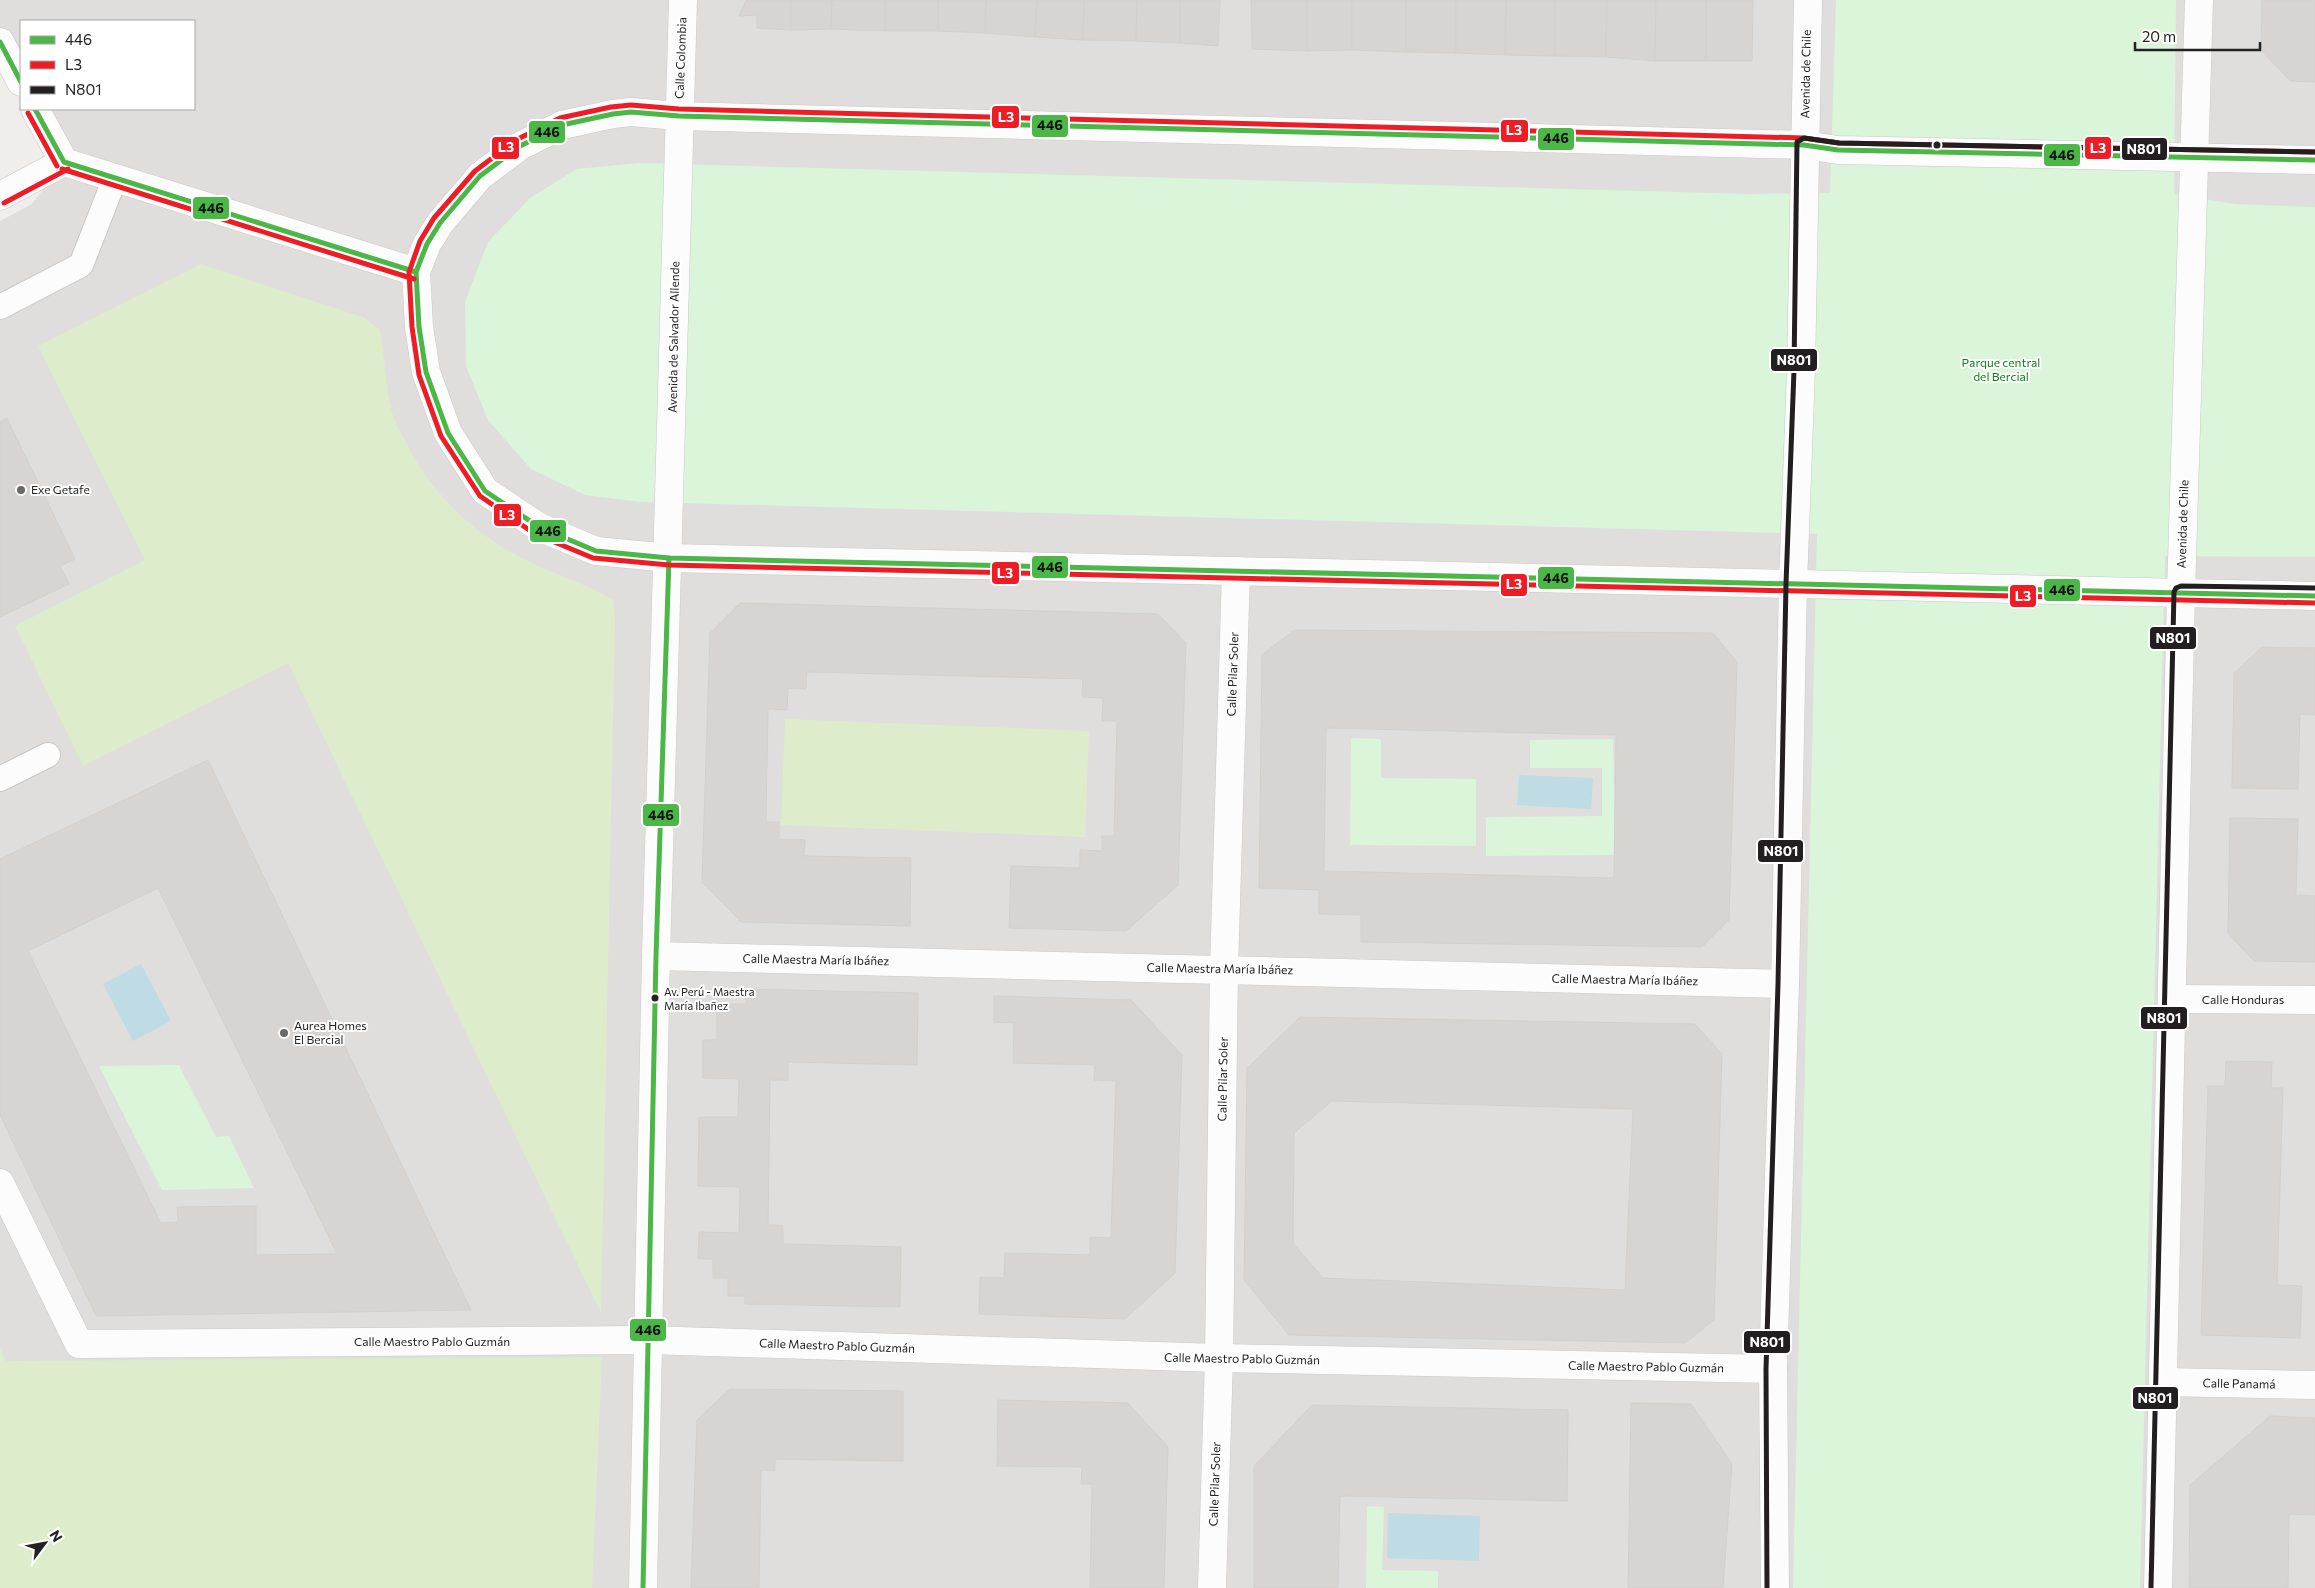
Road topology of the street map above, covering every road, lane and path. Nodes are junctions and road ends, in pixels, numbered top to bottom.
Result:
1 (683, 0) edge
2 (1808, 0) edge
3 (2199, 0) edge
4 (0, 42) edge
5 (20, 80) edge
6 (37, 110) edge
7 (679, 116) junction
8 (1804, 145) junction
9 (2195, 157) junction
10 (2315, 160) edge
11 (64, 162) junction
12 (115, 178) junction
13 (0, 196) edge
14 (416, 272) junction
15 (0, 307) edge
16 (669, 558) junction
17 (1236, 570) junction
18 (1793, 584) junction
19 (2181, 593) junction
20 (2315, 596) edge
21 (48, 755) dead end
22 (0, 779) edge
23 (656, 956) junction
24 (1224, 969) junction
25 (1785, 984) junction
26 (2172, 999) junction
27 (2315, 1000) edge
28 (0, 1183) edge
29 (648, 1340) junction
30 (1219, 1358) junction
31 (1773, 1370) junction
32 (2162, 1382) junction
33 (2315, 1385) edge
34 (643, 1588) edge
35 (1212, 1588) edge
36 (1775, 1588) edge
37 (2158, 1588) edge

1 - 7 street, Calle Colombia
2 - 8 street, Avenida de Chile
3 - 9 street, Avenida de Chile
4 - 5 street
6 - 11 street
7 - 8 street
7 - 14 street
7 - 16 street, Avenida de Salvador Allende
8 - 9 street
8 - 18 street, Avenida de Chile
9 - 10 street
9 - 19 street, Avenida de Chile
11 - 12 street
11 - 13 street
12 - 14 street
12 - 15 lane
14 - 16 street
16 - 17 street
16 - 23 street, Avenida de Salvador Allende
17 - 18 street
17 - 24 street, Calle Pilar Soler
18 - 19 street
18 - 25 street, Avenida de Chile
19 - 20 street
19 - 26 street, Avenida de Chile
21 - 22 lane
23 - 24 street, Calle Maestra María Ibáñez
23 - 29 street, Avenida de Salvador Allende
24 - 25 street, Calle Maestra María Ibáñez
24 - 30 street, Calle Pilar Soler
25 - 31 street, Avenida de Chile
26 - 27 street, Calle Honduras
26 - 32 street, Avenida de Chile
28 - 29 street, Calle Maestro Pablo Guzmán
29 - 30 street, Calle Maestro Pablo Guzmán
29 - 34 street, Avenida de Salvador Allende
30 - 31 street, Calle Maestro Pablo Guzmán
30 - 35 street, Calle Pilar Soler
31 - 36 street, Avenida de Chile
32 - 33 street, Calle Panamá
32 - 37 street, Avenida de Chile

